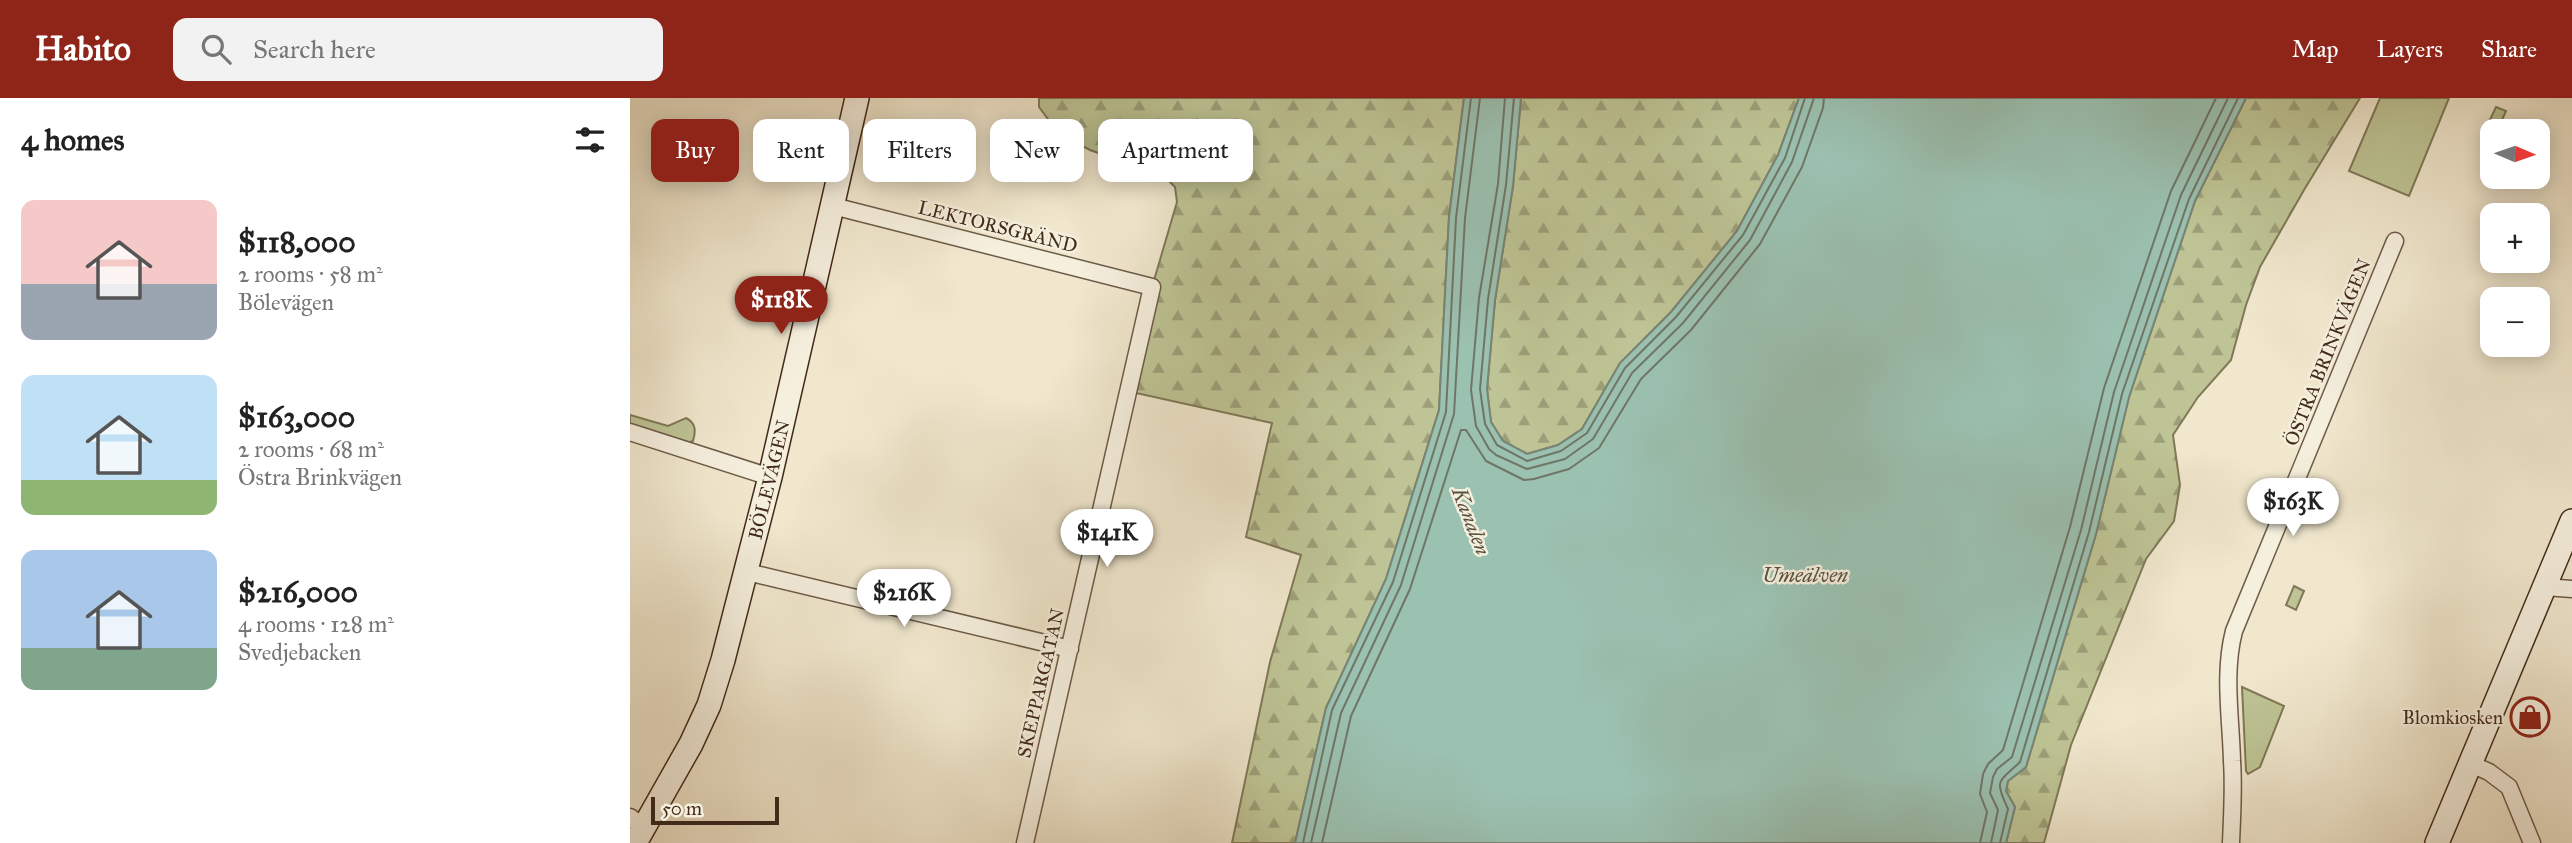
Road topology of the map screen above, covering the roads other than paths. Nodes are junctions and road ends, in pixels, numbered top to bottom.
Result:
1 (857, 98) edge
2 (833, 206) junction
3 (2395, 241) dead end
4 (1152, 287) joint
5 (630, 432) edge
6 (770, 477) junction
7 (2572, 522) edge
8 (747, 572) junction
9 (2545, 587) junction
10 (2572, 589) edge
11 (1070, 649) junction
12 (2471, 764) junction
13 (637, 829) edge
14 (1026, 843) edge
15 (2231, 843) edge
16 (2437, 843) edge
17 (2532, 843) edge

1 - 2 street, BÖLEVÄGEN
2 - 4 street, LEKTORSGRÄND
2 - 6 street, BÖLEVÄGEN
3 - 15 street, ÖSTRA BRINKVÄGEN
4 - 11 street, SKEPPARGATAN
5 - 6 street
6 - 8 street, BÖLEVÄGEN
7 - 9 street
8 - 11 street
8 - 13 street, BÖLEVÄGEN
9 - 10 street
9 - 12 street
11 - 14 street, SKEPPARGATAN
12 - 16 street
12 - 17 street

